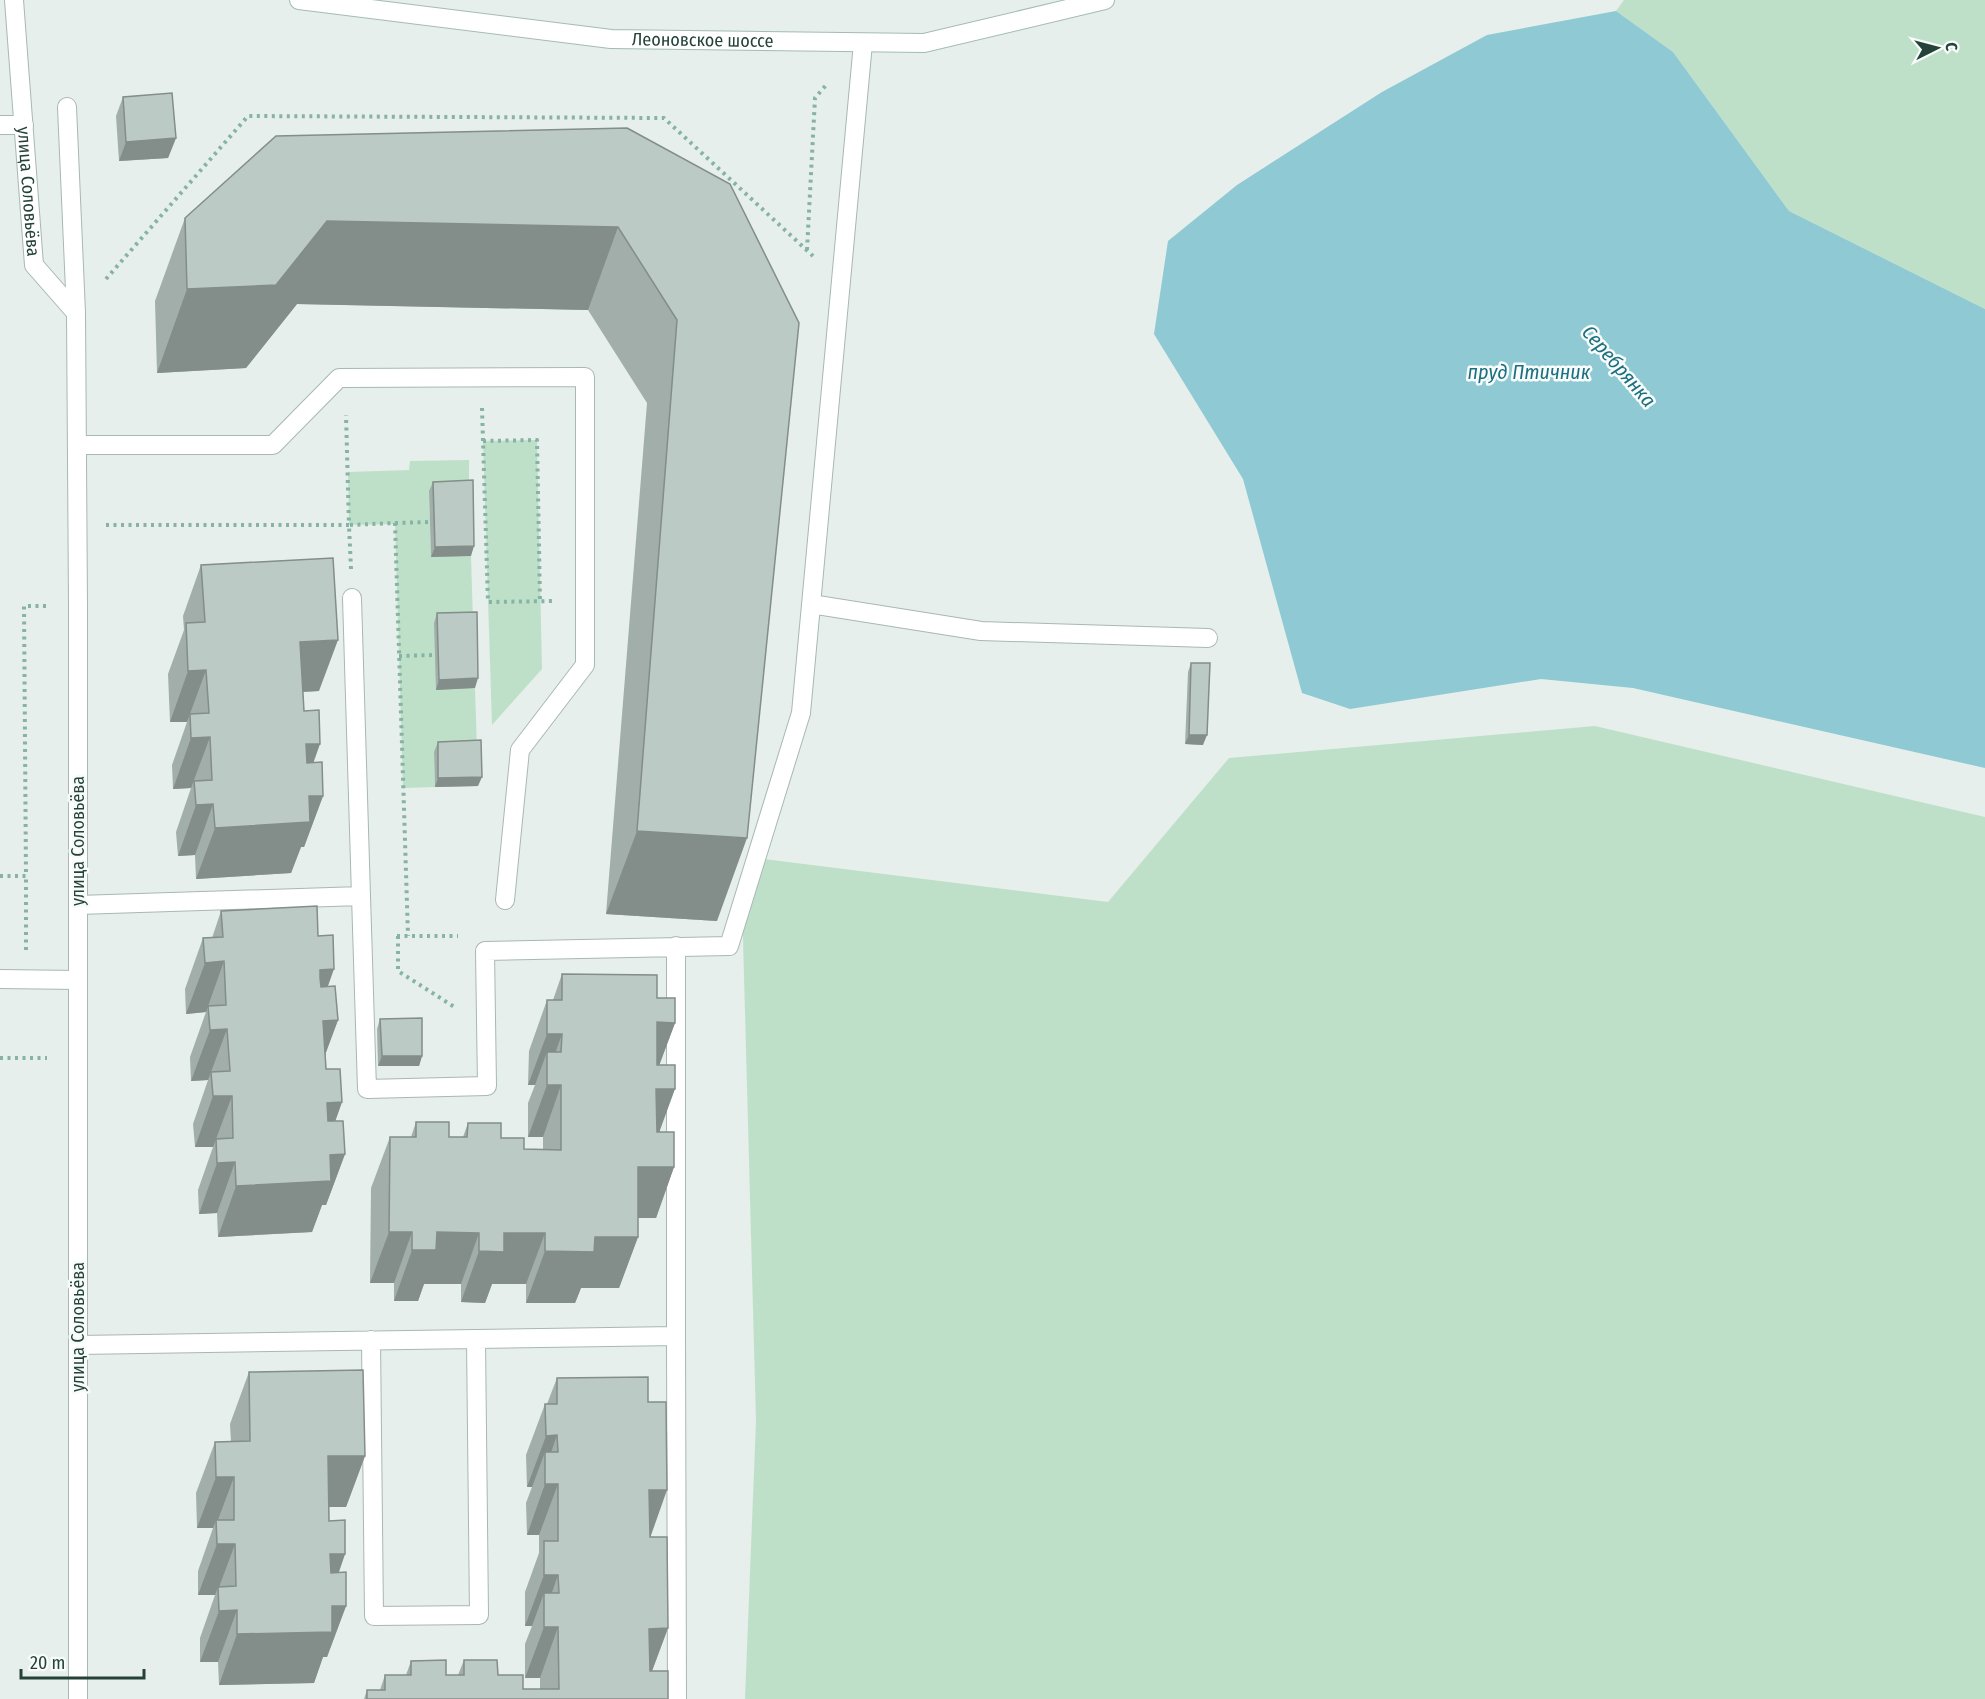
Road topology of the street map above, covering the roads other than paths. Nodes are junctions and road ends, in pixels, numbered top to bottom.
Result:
1 (14, 0) edge
2 (299, 0) edge
3 (1105, 0) edge
4 (863, 42) junction
5 (67, 108) dead end
6 (0, 124) edge
7 (24, 125) junction
8 (76, 313) junction
9 (78, 445) junction
10 (351, 598) road end
11 (811, 604) junction
12 (1208, 638) dead end
13 (361, 896) junction
14 (505, 900) dead end
15 (78, 905) junction
16 (676, 946) junction
17 (0, 978) edge
18 (78, 980) junction
19 (676, 1336) junction
20 (476, 1339) junction
21 (371, 1340) junction
22 (78, 1345) junction
23 (78, 1699) edge
24 (677, 1699) edge

1 - 7 street, улица Соловьёва
2 - 4 street, Леоновское шоссе
3 - 4 street, Леоновское шоссе
4 - 11 street
5 - 8 street
6 - 7 street
7 - 8 street, улица Соловьёва
8 - 9 street, улица Соловьёва
9 - 14 street
9 - 15 street, улица Соловьёва
10 - 13 street
11 - 12 street
11 - 16 street
13 - 15 street
13 - 16 street
15 - 18 street, улица Соловьёва
16 - 19 street
17 - 18 street
18 - 22 street, улица Соловьёва
19 - 20 street
19 - 24 street
20 - 21 street
20 - 21 street
21 - 22 street
22 - 23 street, улица Соловьёва

